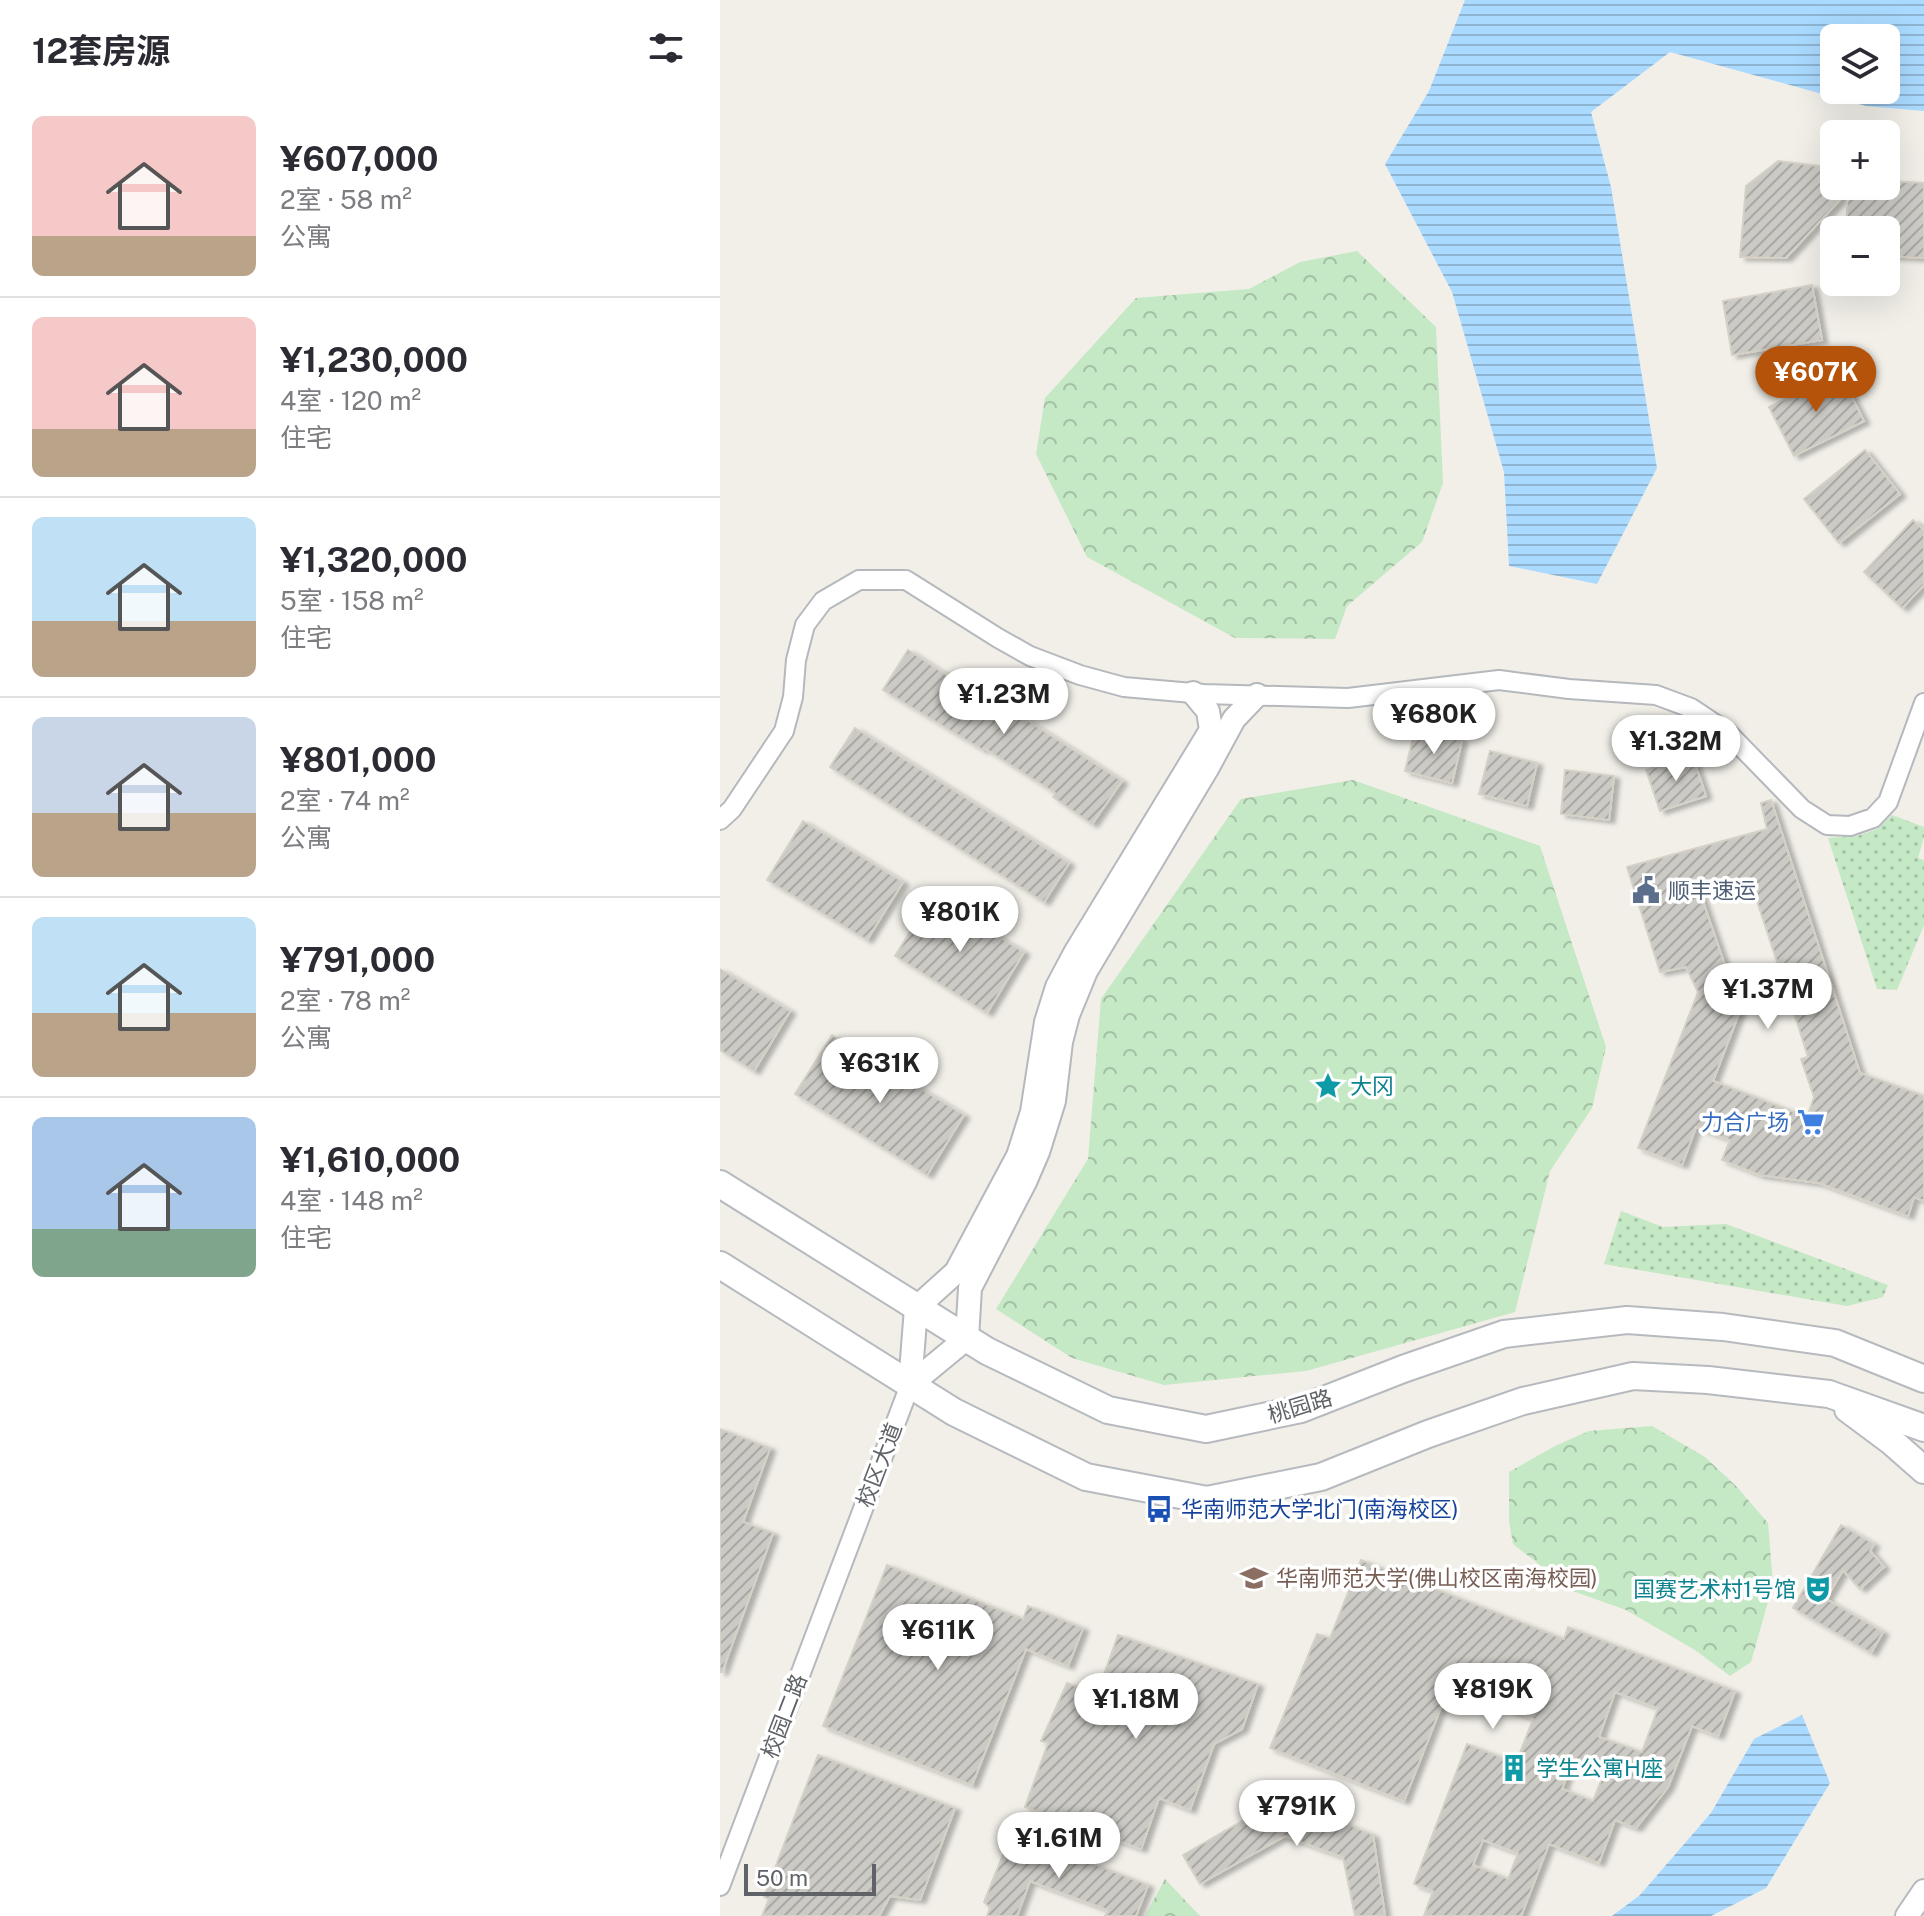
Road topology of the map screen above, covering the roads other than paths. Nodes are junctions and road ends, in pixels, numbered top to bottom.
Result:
1 (1193, 693) junction
2 (1257, 695) junction
3 (1924, 703) edge
4 (720, 820) edge
5 (720, 1184) edge
6 (720, 1265) edge
7 (916, 1308) junction
8 (967, 1338) junction
9 (1835, 1343) junction
10 (1924, 1359) edge
11 (1924, 1379) edge
12 (910, 1385) junction
13 (1829, 1394) junction
14 (1924, 1428) edge
15 (1924, 1470) edge
16 (848, 1546) joint
17 (720, 1886) edge
18 (1924, 1891) edge
19 (1907, 1916) edge

1 - 2 street
1 - 4 street
1 - 7 street
2 - 3 street
2 - 8 street
5 - 7 main road, 桃园路
6 - 12 main road
7 - 8 main road, 桃园路
7 - 12 street
8 - 9 main road, 桃园路
8 - 12 street
9 - 10 main road
9 - 11 main road, 桃园路
12 - 13 main road
12 - 16 street, 校区大道
13 - 14 main road
13 - 15 main road
16 - 17 street, 校园二路
18 - 19 street

